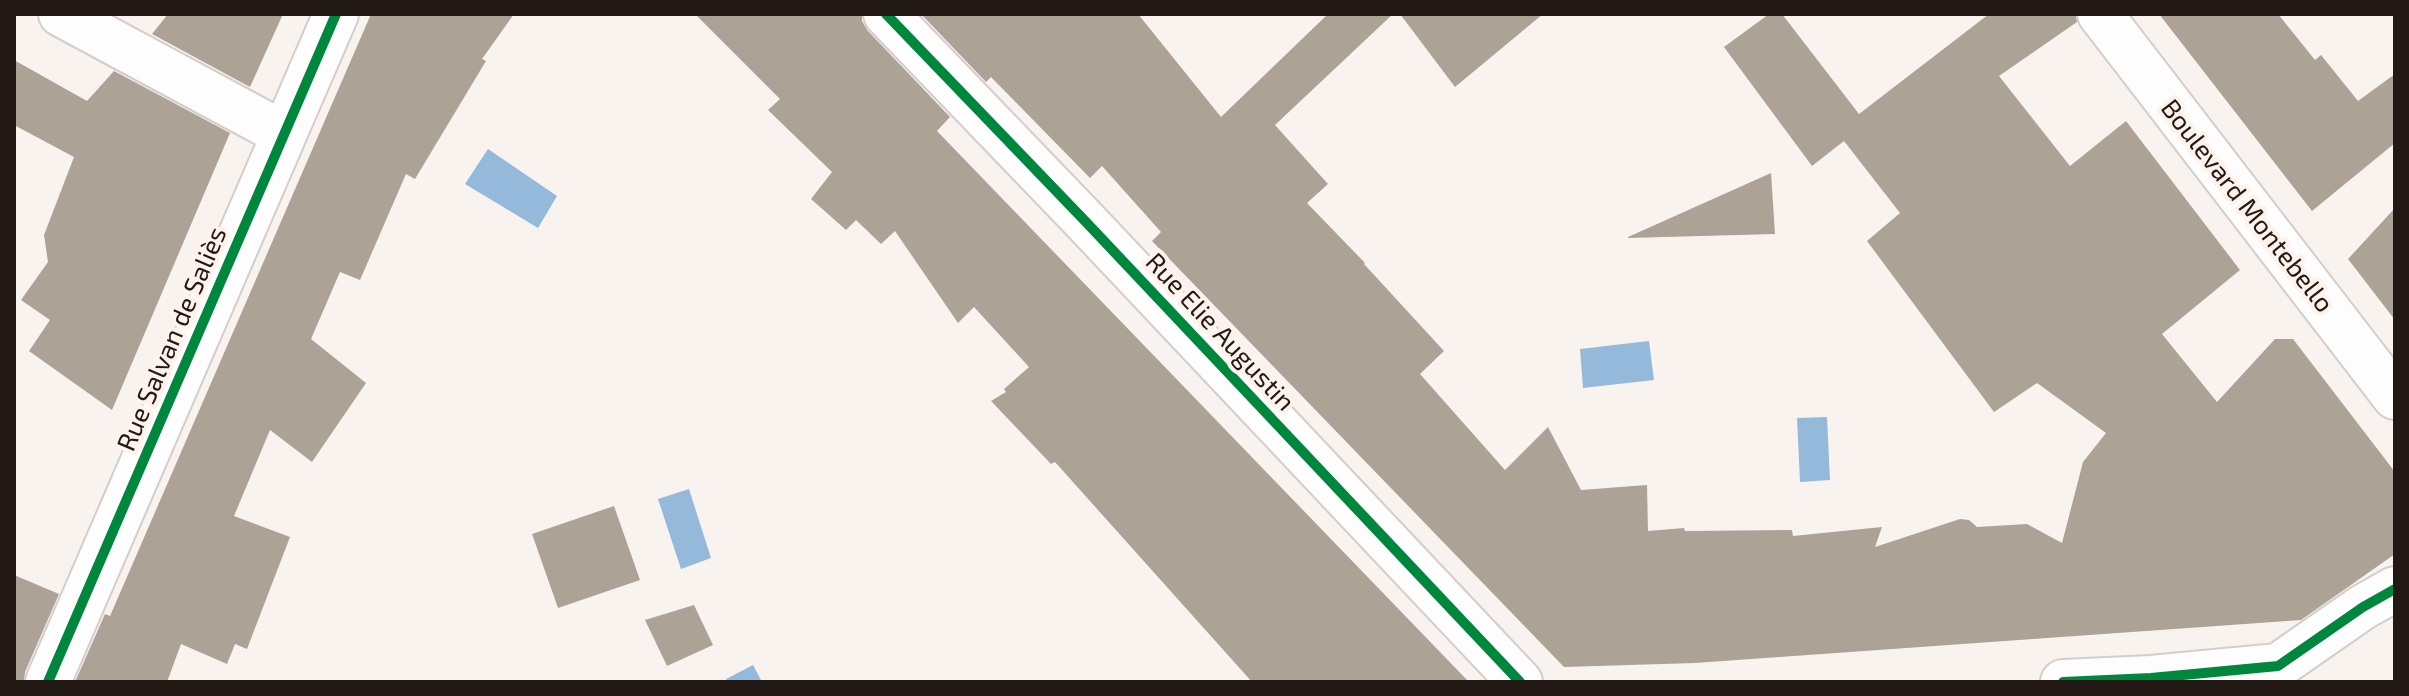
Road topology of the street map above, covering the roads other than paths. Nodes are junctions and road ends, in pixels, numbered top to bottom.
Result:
1 (61, 14) edge
2 (336, 14) edge
3 (886, 14) edge
4 (2100, 14) edge
5 (284, 134) junction
6 (2395, 397) edge
7 (2395, 589) edge
8 (2151, 680) edge
9 (48, 682) edge
10 (1520, 682) edge
11 (2063, 682) edge
12 (2083, 682) edge

1 - 5 street
2 - 5 street, Rue Salvan de Saliès
3 - 10 street, Rue Elie Augustin
4 - 6 street, Boulevard Montebello
5 - 9 street, Rue Salvan de Saliès
7 - 8 street
8 - 12 street
11 - 12 street

